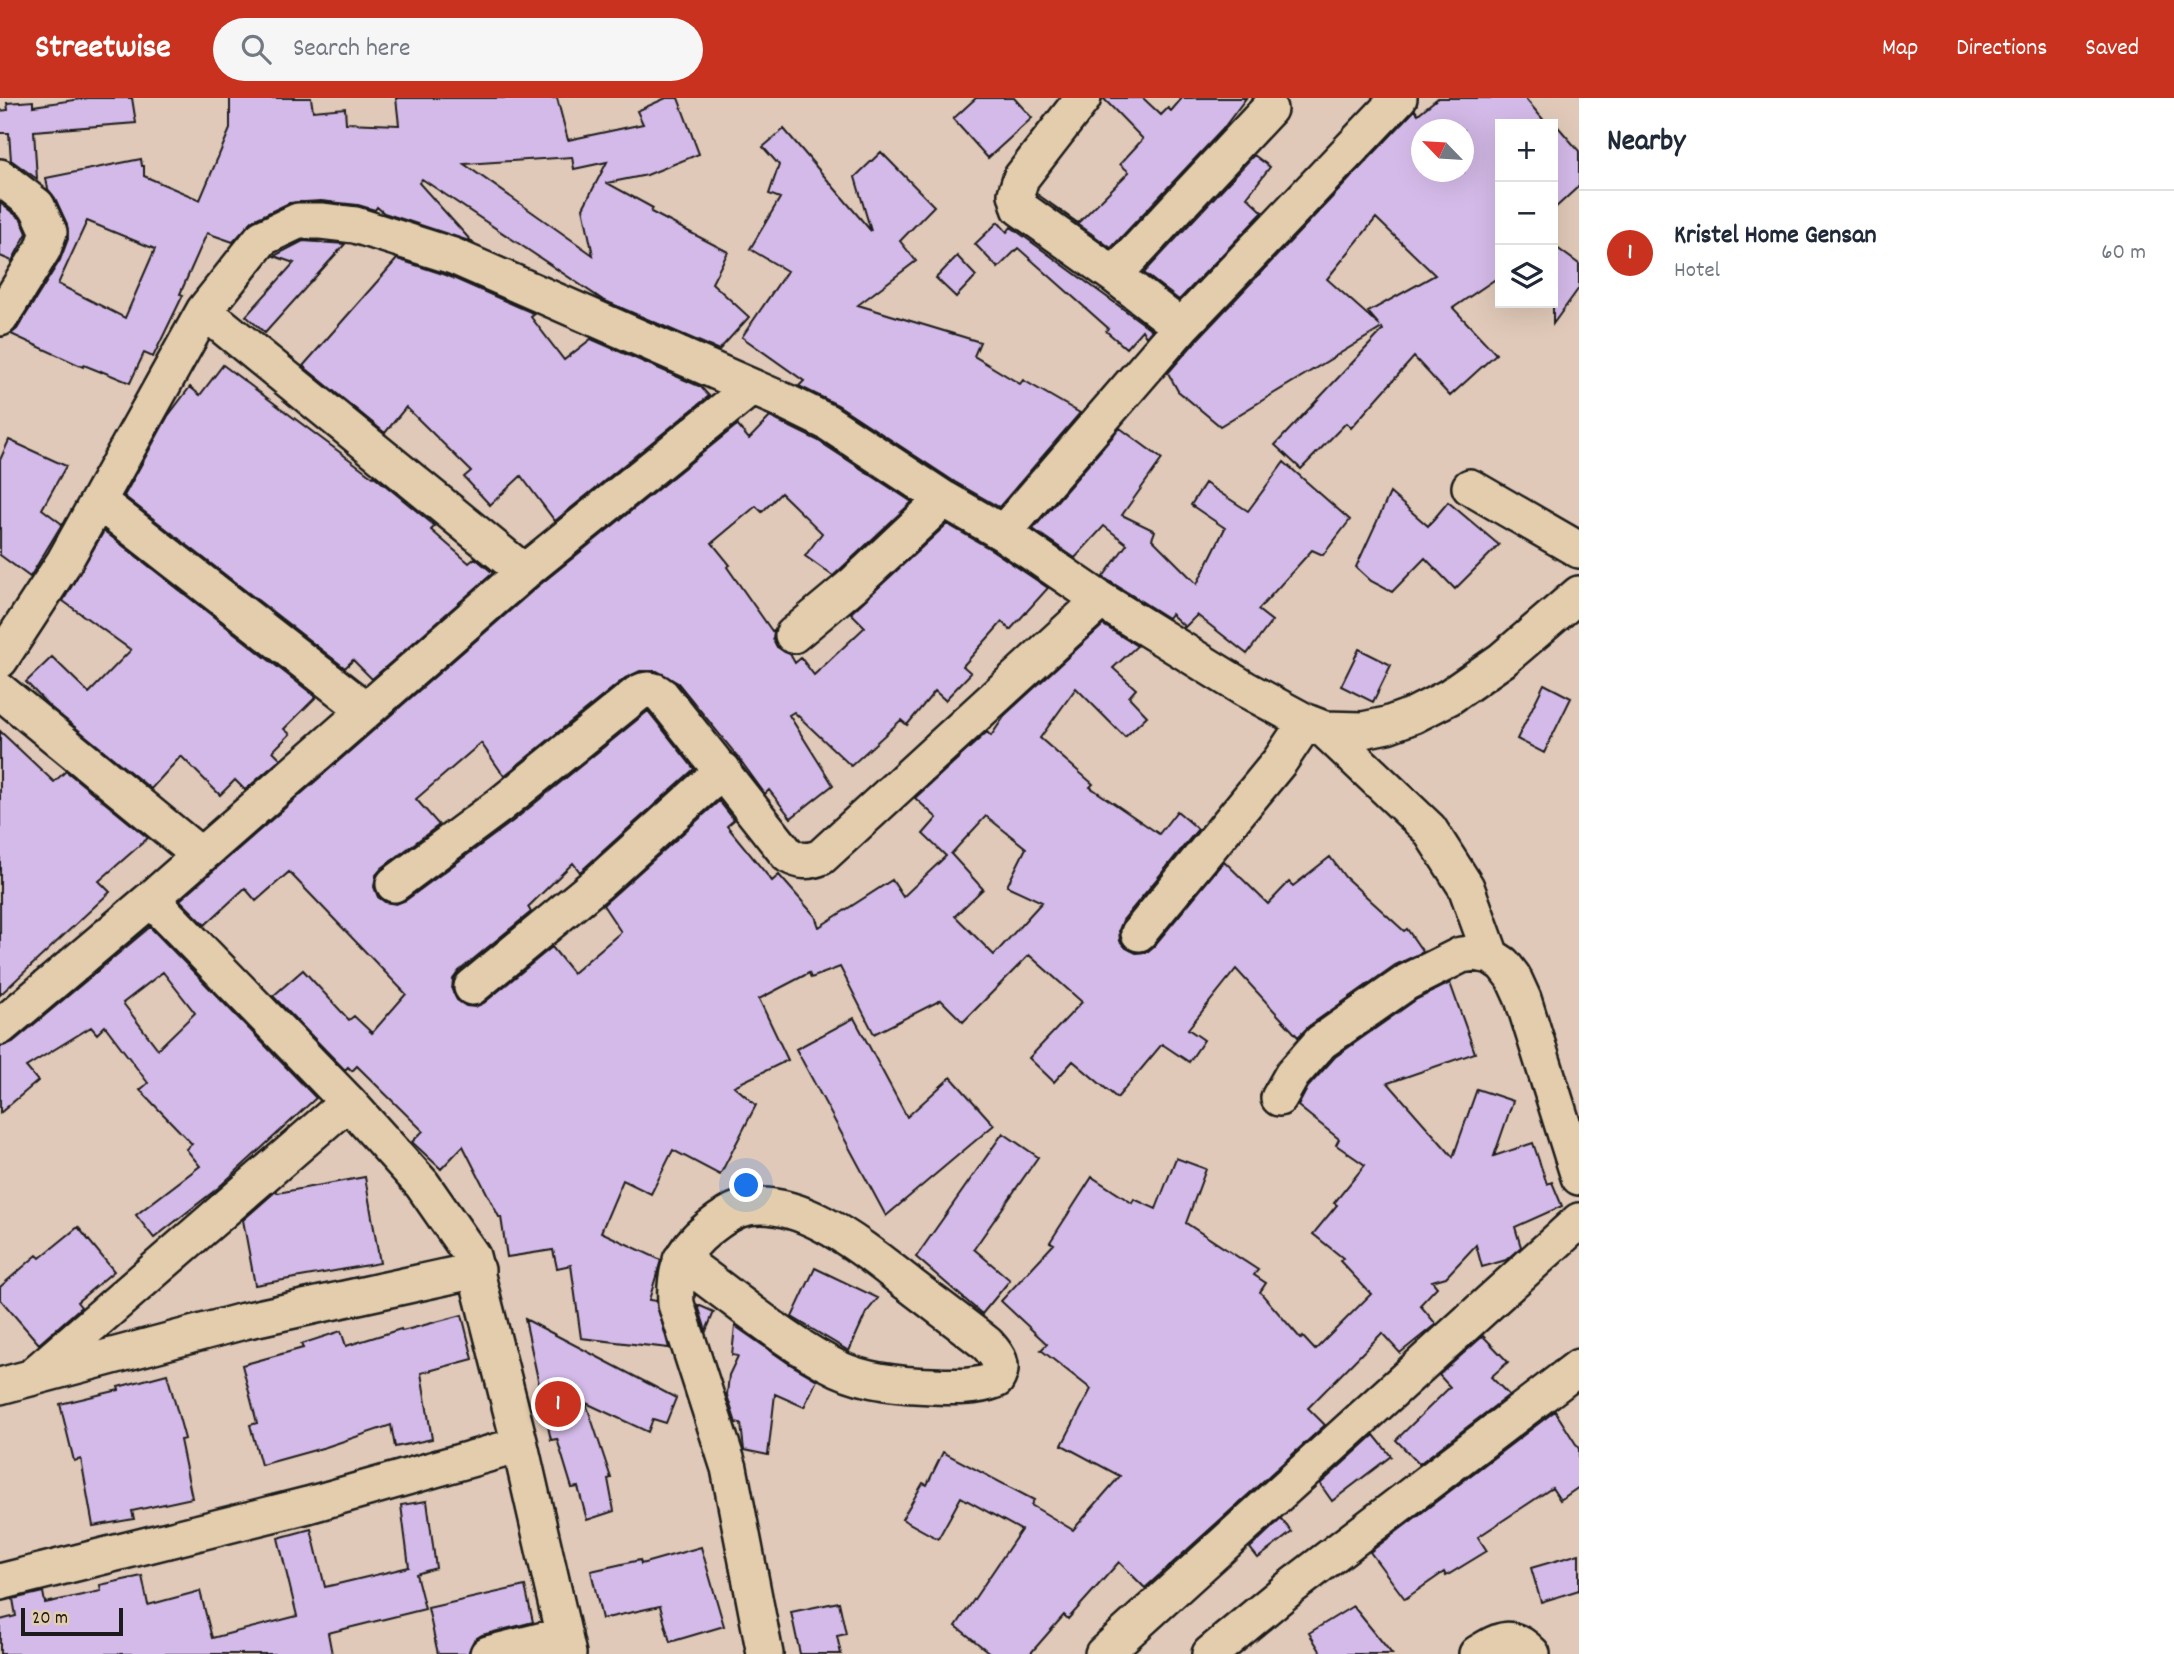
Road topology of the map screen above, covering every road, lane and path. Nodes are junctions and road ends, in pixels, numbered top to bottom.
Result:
1 (1083, 98) edge
2 (1399, 98) edge
3 (1269, 109) dead end
4 (0, 177) edge
5 (1114, 275) junction
6 (204, 311) junction
7 (0, 318) edge
8 (1181, 327) junction
9 (752, 387) junction
10 (1470, 487) dead end
11 (944, 499) junction
12 (98, 501) junction
13 (1003, 533) junction
14 (1579, 550) edge
15 (524, 572) junction
16 (1579, 594) edge
17 (1101, 600) junction
18 (793, 635) dead end
19 (0, 660) edge
20 (0, 691) edge
21 (366, 710) junction
22 (1315, 726) junction
23 (723, 770) junction
24 (200, 855) junction
25 (394, 884) dead end
26 (151, 899) junction
27 (1139, 933) dead end
28 (1491, 956) junction
29 (472, 987) dead end
30 (0, 1027) edge
31 (1279, 1098) dead end
32 (348, 1102) junction
33 (1579, 1177) edge
34 (1579, 1221) edge
35 (681, 1260) junction
36 (477, 1270) junction
37 (1579, 1367) edge
38 (15, 1382) edge
39 (520, 1445) junction
40 (0, 1582) edge
41 (566, 1644) edge
42 (488, 1654) edge
43 (765, 1654) edge
44 (1103, 1654) edge
45 (1210, 1654) edge
46 (1477, 1654) edge
47 (1532, 1654) edge

1 - 5 street
2 - 8 street
3 - 5 street
4 - 7 street
5 - 8 street
6 - 9 street
6 - 12 street
6 - 15 street
8 - 13 street
9 - 11 street
9 - 15 street
10 - 14 street
11 - 13 street
11 - 18 street
12 - 19 street
12 - 21 street
13 - 17 street
15 - 21 street
16 - 22 street
17 - 22 street
17 - 23 street
20 - 24 street
21 - 24 street
22 - 27 street
22 - 28 street
23 - 25 street
23 - 29 street
24 - 26 street
26 - 30 street
26 - 32 street
28 - 31 street
28 - 33 street
32 - 36 street
32 - 38 street
34 - 44 street
35 - 35 street
35 - 43 street
36 - 38 street
36 - 39 street
37 - 45 street
39 - 40 street
39 - 41 street
41 - 42 street
46 - 47 street

